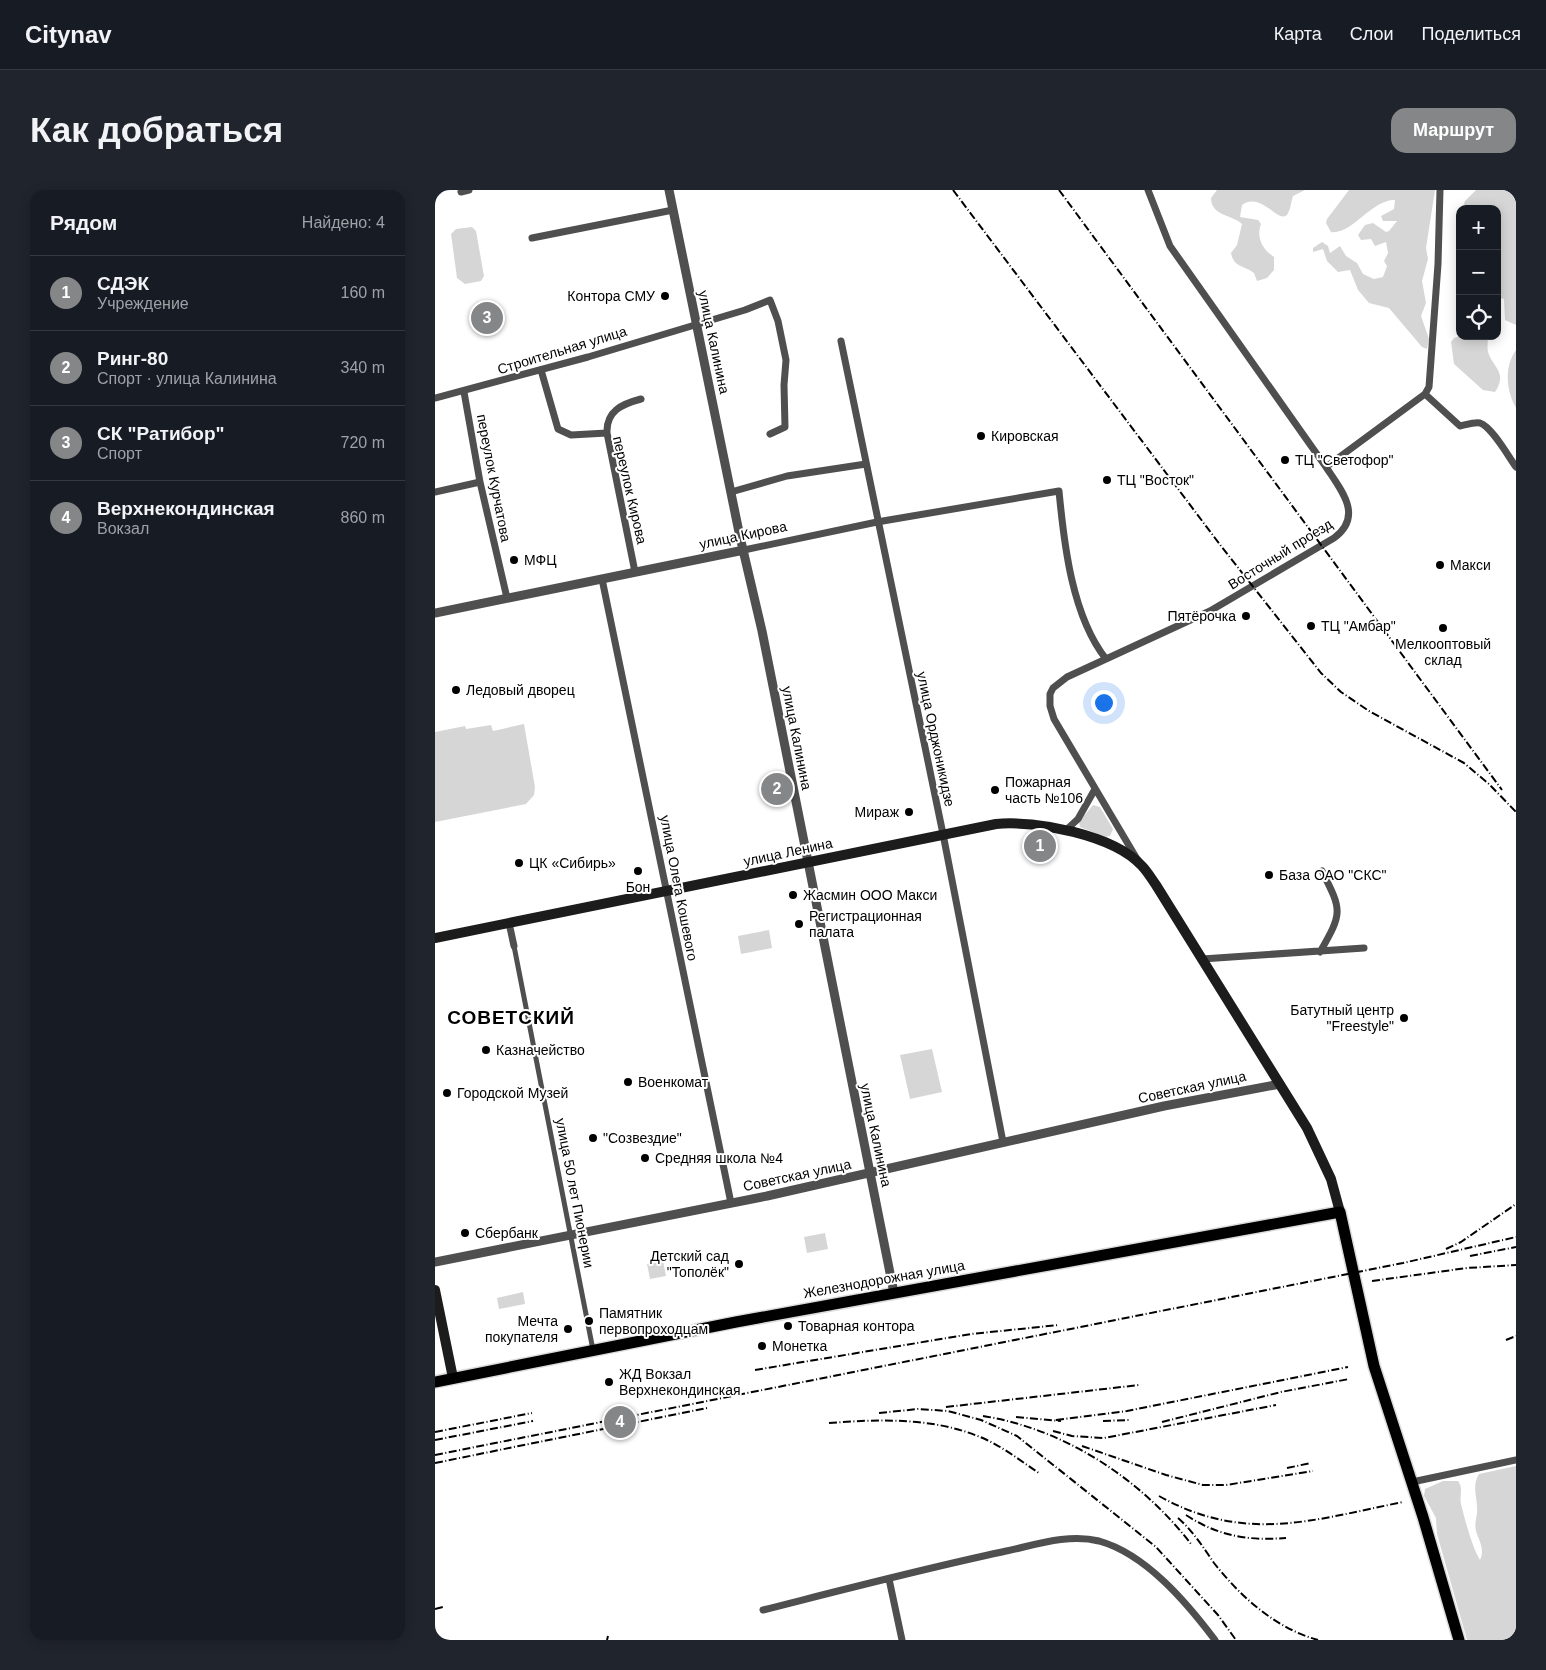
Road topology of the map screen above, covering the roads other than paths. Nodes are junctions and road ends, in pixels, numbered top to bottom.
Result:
1 (469, 190) edge
2 (669, 190) edge
3 (1147, 190) edge
4 (1440, 190) edge
5 (461, 192) dead end
6 (673, 210) junction
7 (532, 238) dead end
8 (696, 324) junction
9 (841, 341) dead end
10 (541, 370) junction
11 (464, 392) junction
12 (1425, 394) junction
13 (435, 398) edge
14 (641, 399) dead end
15 (607, 433) junction
16 (770, 434) dead end
17 (866, 464) junction
18 (1326, 467) junction
19 (1516, 467) edge
20 (480, 482) junction
21 (435, 492) edge
22 (731, 492) junction
23 (877, 522) junction
24 (744, 550) junction
25 (635, 572) junction
26 (602, 579) junction
27 (507, 598) junction
28 (435, 613) edge
29 (1106, 659) junction
30 (1095, 789) junction
31 (1065, 831) junction
32 (943, 834) junction
33 (807, 862) junction
34 (1142, 865) junction
35 (1322, 871) dead end
36 (667, 891) junction
37 (509, 923) junction
38 (435, 938) edge
39 (514, 946) joint
40 (1364, 948) dead end
41 (1321, 952) junction
42 (1202, 959) junction
43 (1280, 1084) junction
44 (1003, 1142) junction
45 (869, 1173) junction
46 (731, 1203) junction
47 (1340, 1212) junction
48 (571, 1235) junction
49 (435, 1262) edge
50 (435, 1290) edge
51 (894, 1293) junction
52 (594, 1350) junction
53 (453, 1378) junction
54 (435, 1382) edge
55 (1516, 1460) edge
56 (1412, 1482) junction
57 (889, 1579) junction
58 (763, 1610) dead end
59 (902, 1640) edge
60 (1215, 1640) edge
61 (1459, 1640) edge

1 - 5 street
2 - 6 street, улица Калинина
3 - 18 street, Восточный проезд
4 - 12 street
6 - 7 street
6 - 8 street, улица Калинина
8 - 10 street, Строительная улица
8 - 16 street, Строительная улица
8 - 22 street, улица Калинина
9 - 17 street, улица Орджоникидзе
10 - 11 street, Строительная улица
10 - 15 street, переулок Кирова
11 - 13 street, Строительная улица
11 - 20 street, переулок Курчатова
12 - 18 street
12 - 19 street
14 - 15 street
15 - 25 street, переулок Кирова
17 - 22 street
17 - 23 street, улица Орджоникидзе
18 - 29 street, Восточный проезд
20 - 21 street
20 - 27 street, переулок Курчатова
22 - 24 street, улица Калинина
23 - 24 street, улица Кирова
23 - 29 street, улица Кирова
23 - 32 street, улица Орджоникидзе
24 - 25 street, улица Кирова
24 - 33 street, улица Калинина
25 - 26 street, улица Кирова
26 - 27 street, улица Кирова
26 - 36 street, улица Олега Кошевого
27 - 28 street, улица Кирова
29 - 30 street, Восточный проезд
30 - 31 street
30 - 34 street, Восточный проезд
31 - 32 main road, улица Ленина
31 - 34 main road, улица Ленина
32 - 33 main road, улица Ленина
32 - 44 street, улица Орджоникидзе
33 - 36 main road, улица Ленина
33 - 45 street, улица Калинина
34 - 42 main road
35 - 41 street
36 - 37 main road, улица Ленина
36 - 46 street, улица Олега Кошевого
37 - 38 main road, улица Ленина
37 - 39 street, улица 50 лет Пионерии
39 - 48 street, улица 50 лет Пионерии
40 - 41 street
41 - 42 street
42 - 43 main road
43 - 44 street, Советская улица
43 - 47 main road
44 - 45 street, Советская улица
45 - 46 street, Советская улица
45 - 51 street, улица Калинина
46 - 48 street, Советская улица
47 - 51 main road, Железнодорожная улица
47 - 56 main road
48 - 49 street, Советская улица
48 - 52 street, улица 50 лет Пионерии
50 - 53 main road
51 - 52 main road, Железнодорожная улица
52 - 53 main road, Железнодорожная улица
53 - 54 main road, Железнодорожная улица
55 - 56 street
56 - 61 main road
57 - 58 street
57 - 59 street
57 - 60 street

